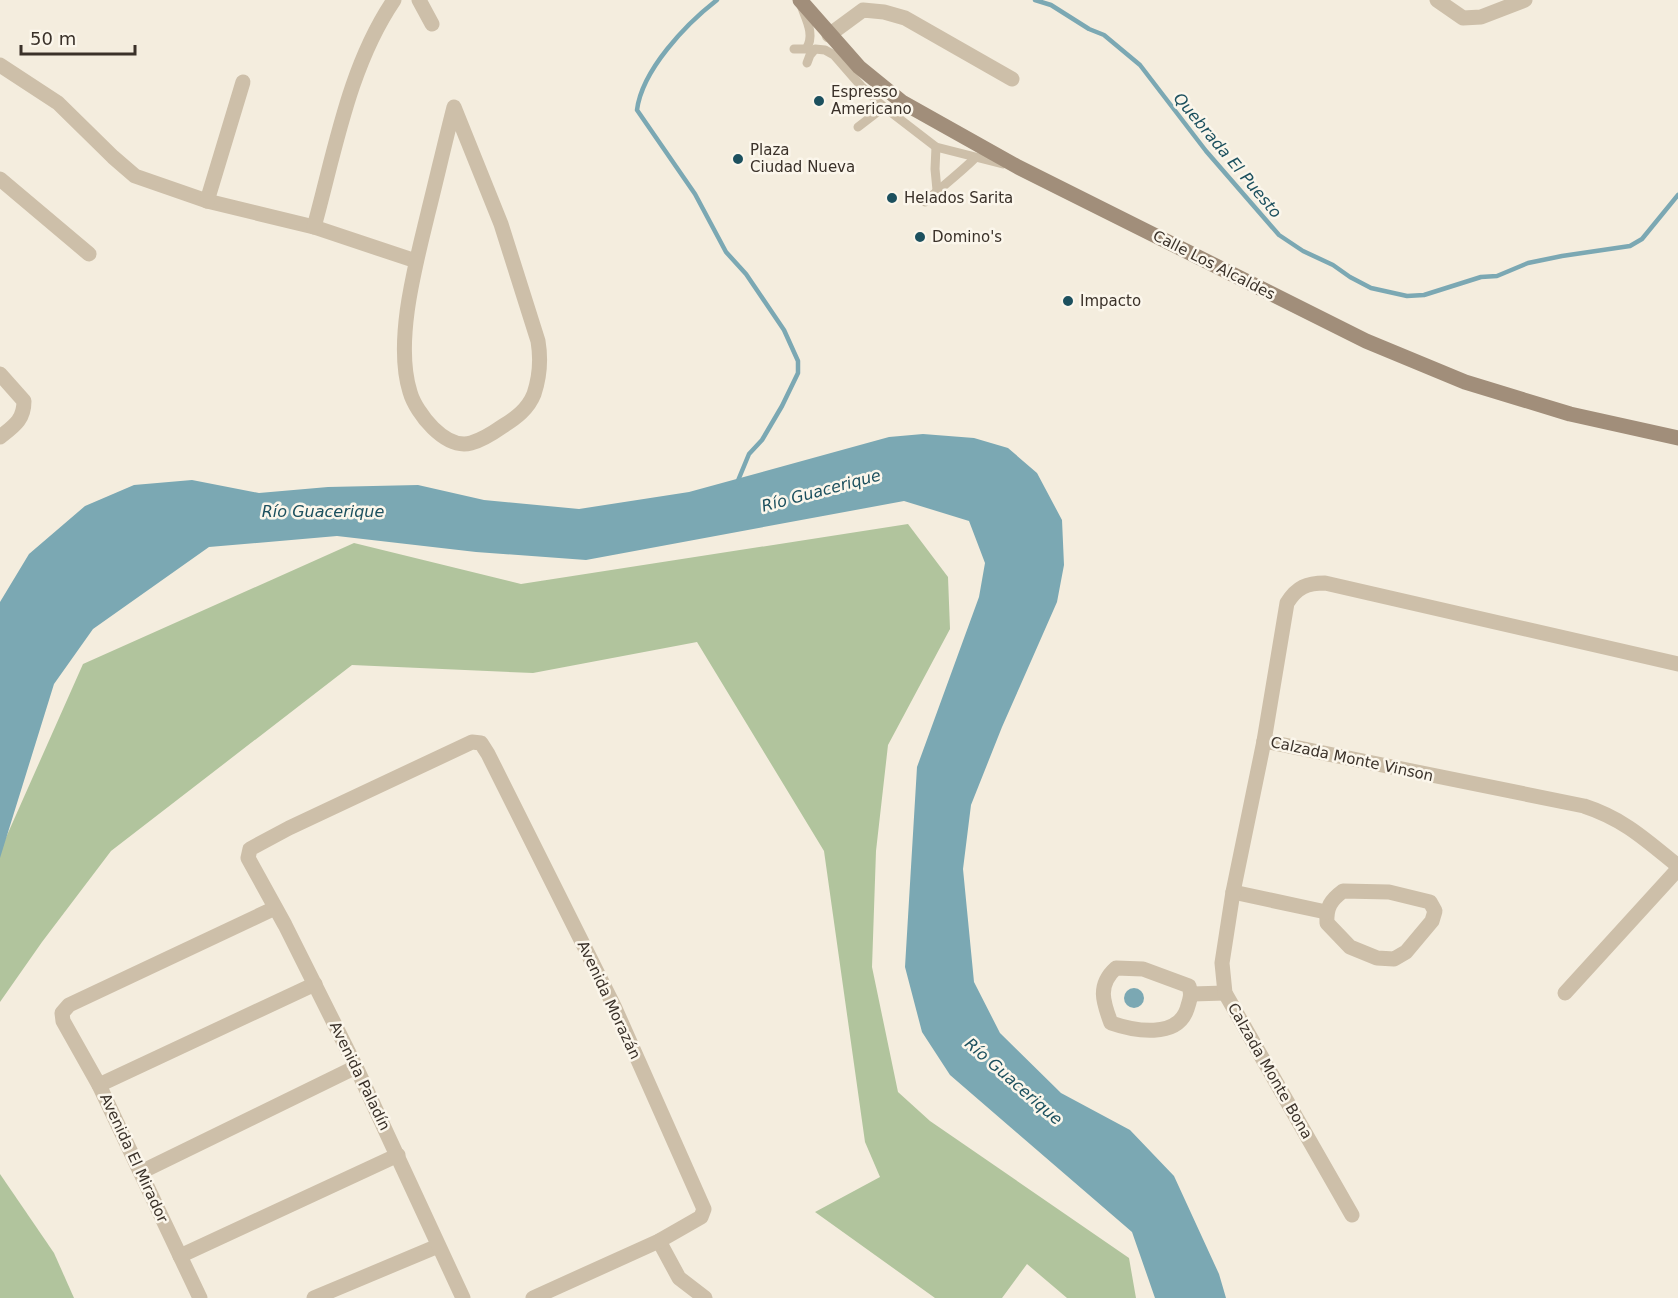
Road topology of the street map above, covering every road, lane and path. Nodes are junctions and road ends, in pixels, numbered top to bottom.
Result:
1 (394, 0) edge
2 (418, 0) edge
3 (799, 0) edge
4 (1437, 0) edge
5 (1525, 0) edge
6 (432, 24) dead end
7 (829, 35) junction
8 (794, 49) dead end
9 (807, 63) dead end
10 (0, 65) edge
11 (1012, 79) dead end
12 (243, 82) dead end
13 (884, 107) junction
14 (858, 127) dead end
15 (936, 147) junction
16 (975, 158) junction
17 (1018, 167) junction
18 (0, 179) edge
19 (937, 190) junction
20 (207, 201) junction
21 (925, 202) dead end
22 (314, 227) junction
23 (89, 254) dead end
24 (416, 261) junction
25 (0, 374) edge
26 (0, 437) edge
27 (1678, 438) edge
28 (1678, 664) edge
29 (1264, 741) junction
30 (248, 858) joint
31 (1678, 868) edge
32 (1233, 892) junction
33 (275, 908) junction
34 (1326, 912) junction
35 (315, 984) junction
36 (1225, 993) junction
37 (1565, 993) dead end
38 (1192, 994) junction
39 (356, 1067) junction
40 (99, 1085) junction
41 (398, 1155) junction
42 (141, 1172) junction
43 (1352, 1215) dead end
44 (659, 1241) junction
45 (438, 1246) junction
46 (180, 1256) junction
47 (200, 1298) edge
48 (314, 1298) edge
49 (463, 1298) edge
50 (533, 1298) edge
51 (705, 1298) edge

1 - 22 street
2 - 6 street
3 - 7 main road, Calle Los Alcaldes
3 - 8 lane
4 - 5 street
7 - 11 street
7 - 17 main road, Calle Los Alcaldes
9 - 13 lane
10 - 20 street
12 - 20 street
13 - 14 lane
13 - 15 lane
15 - 16 lane
15 - 19 lane
16 - 17 lane
16 - 19 lane
17 - 27 main road, Calle Los Alcaldes
18 - 23 street
19 - 21 lane
20 - 22 street
22 - 24 street
24 - 24 street
25 - 26 street
28 - 29 street, Calzada Monte Vinson
29 - 31 street, Calzada Monte Vinson
29 - 32 street, Calzada Monte Bona
30 - 33 street, Avenida Paladín
30 - 44 street, Avenida Morazán
31 - 37 street
32 - 34 street
32 - 36 street, Calzada Monte Bona
33 - 35 street, Avenida Paladín
33 - 40 street, Avenida El Mirador
34 - 34 street
35 - 39 street, Avenida Paladín
35 - 40 street
36 - 38 street
36 - 43 street, Calzada Monte Bona
38 - 38 street
39 - 41 street, Avenida Paladín
39 - 42 street
40 - 42 street, Avenida El Mirador
41 - 45 street, Avenida Paladín
41 - 46 street
42 - 46 street, Avenida El Mirador
44 - 50 street, Avenida Morazán
44 - 51 street
45 - 48 street
45 - 49 street, Avenida Paladín
46 - 47 street, Avenida El Mirador

